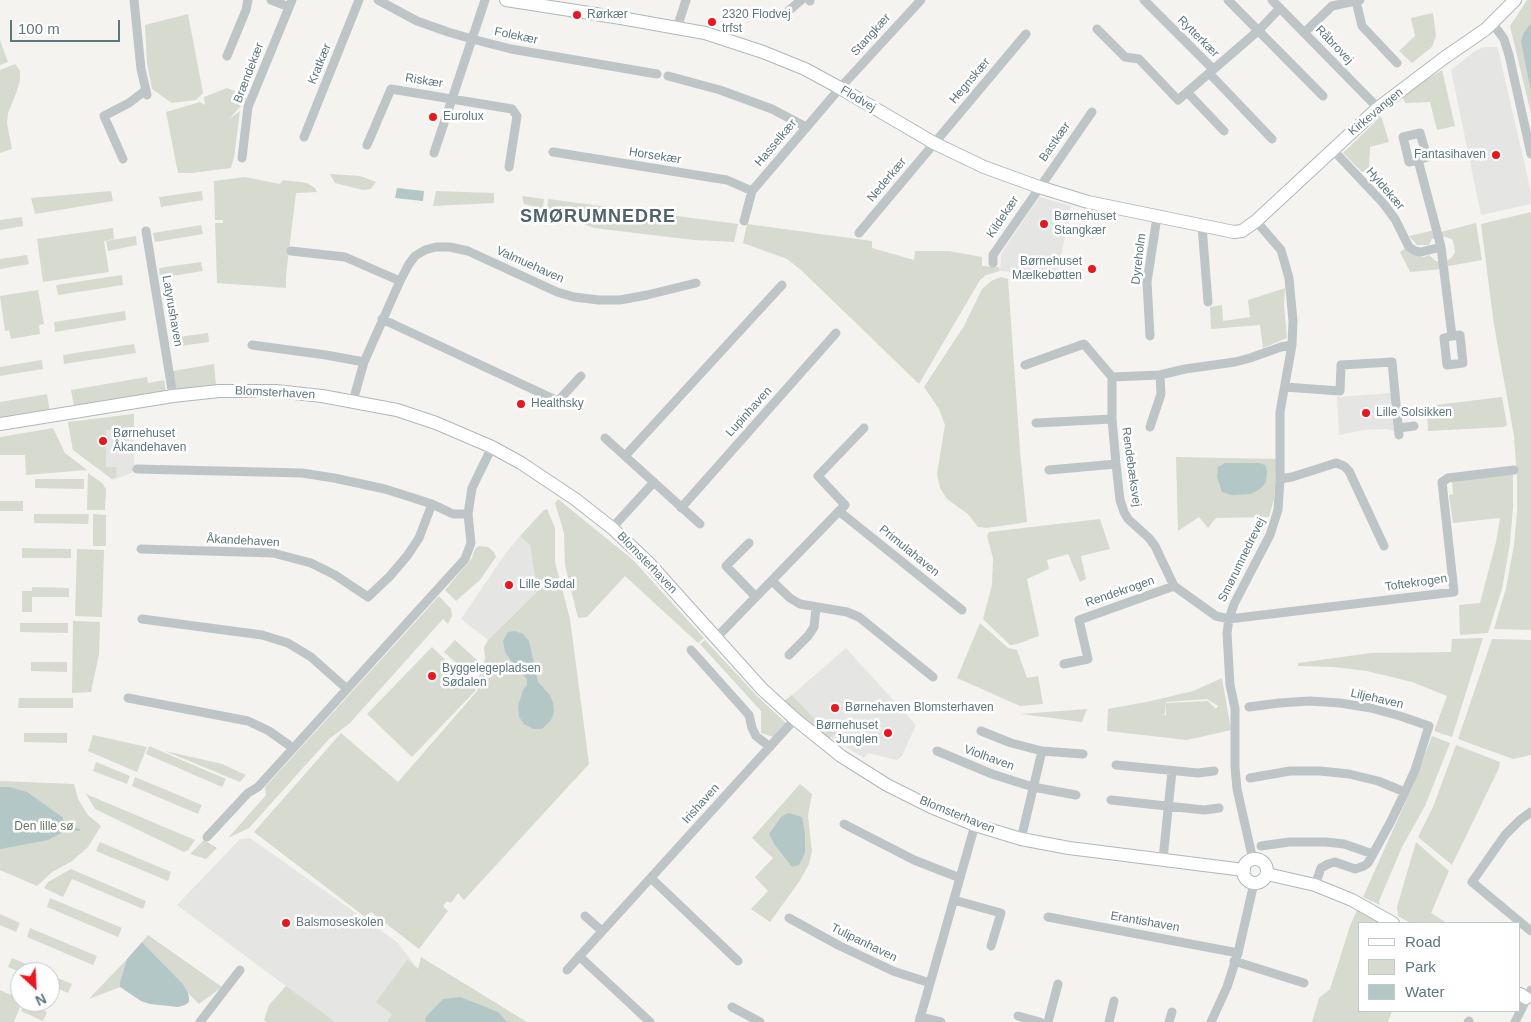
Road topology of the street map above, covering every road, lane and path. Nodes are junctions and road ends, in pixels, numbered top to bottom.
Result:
1 (134, 0) edge
2 (248, 0) edge
3 (270, 0) edge
4 (359, 0) edge
5 (378, 0) edge
6 (485, 0) edge
7 (506, 0) edge
8 (686, 0) edge
9 (806, 0) edge
10 (920, 0) edge
11 (1144, 0) edge
12 (1228, 0) edge
13 (1272, 0) edge
14 (1515, 0) edge
15 (1358, 1) edge
16 (291, 3) edge
17 (1280, 8) junction
18 (786, 13) dead end
19 (1494, 24) junction
20 (677, 28) junction
21 (1097, 28) dead end
22 (1259, 30) junction
23 (1304, 33) junction
24 (1026, 34) dead end
25 (472, 39) junction
26 (227, 56) dead end
27 (1397, 63) dead end
28 (1211, 71) junction
29 (657, 74) dead end
30 (668, 76) dead end
31 (840, 88) junction
32 (1187, 92) junction
33 (1323, 96) dead end
34 (453, 98) junction
35 (1378, 108) junction
36 (1092, 112) dead end
37 (806, 127) junction
38 (1224, 131) dead end
39 (304, 137) dead end
40 (1272, 139) dead end
41 (1529, 139) edge
42 (934, 143) junction
43 (367, 145) dead end
44 (1332, 150) junction
45 (553, 152) dead end
46 (434, 153) dead end
47 (1531, 154) edge
48 (242, 158) dead end
49 (123, 159) dead end
50 (1418, 160) dead end
51 (509, 167) dead end
52 (1039, 187) junction
53 (752, 191) junction
54 (1158, 216) junction
55 (744, 221) dead end
56 (1256, 221) junction
57 (1202, 226) junction
58 (146, 231) dead end
59 (1242, 231) joint
60 (859, 233) dead end
61 (1441, 248) junction
62 (291, 251) dead end
63 (993, 263) dead end
64 (400, 280) junction
65 (696, 282) dead end
66 (782, 284) dead end
67 (1208, 302) dead end
68 (382, 320) junction
69 (836, 334) dead end
70 (1150, 336) dead end
71 (1452, 336) dead end
72 (252, 345) dead end
73 (1292, 345) junction
74 (364, 362) junction
75 (1025, 365) dead end
76 (1160, 375) junction
77 (581, 376) dead end
78 (1112, 377) junction
79 (1285, 387) junction
80 (174, 396) junction
81 (353, 401) junction
82 (1112, 420) junction
83 (1036, 423) dead end
84 (0, 424) edge
85 (1414, 426) dead end
86 (1150, 427) dead end
87 (864, 428) dead end
88 (605, 438) dead end
89 (492, 447) junction
90 (625, 456) junction
91 (1116, 464) junction
92 (137, 469) dead end
93 (1049, 470) dead end
94 (1514, 470) dead end
95 (1280, 479) junction
96 (654, 482) junction
97 (432, 504) junction
98 (681, 508) junction
99 (840, 512) junction
100 (468, 514) junction
101 (700, 524) dead end
102 (612, 528) junction
103 (749, 543) dead end
104 (1384, 546) dead end
105 (141, 549) dead end
106 (772, 581) junction
107 (1174, 586) junction
108 (756, 597) junction
109 (816, 608) junction
110 (962, 610) dead end
111 (142, 619) dead end
112 (1229, 619) junction
113 (716, 638) junction
114 (692, 650) dead end
115 (789, 655) dead end
116 (1064, 664) dead end
117 (933, 677) dead end
118 (347, 689) junction
119 (128, 698) dead end
120 (1249, 707) dead end
121 (795, 719) junction
122 (980, 731) dead end
123 (770, 747) junction
124 (293, 748) junction
125 (937, 751) dead end
126 (1042, 751) junction
127 (1083, 754) dead end
128 (1116, 765) dead end
129 (1172, 771) junction
130 (1214, 771) dead end
131 (1250, 779) dead end
132 (1033, 787) junction
133 (1405, 792) junction
134 (1076, 795) dead end
135 (1111, 800) dead end
136 (1168, 806) junction
137 (1219, 808) dead end
138 (1531, 812) edge
139 (844, 824) dead end
140 (975, 825) junction
141 (207, 837) dead end
142 (1021, 838) junction
143 (1373, 854) junction
144 (1273, 855) dead end
145 (1163, 859) junction
146 (1253, 860) junction
147 (1244, 870) junction
148 (1267, 874) junction
149 (650, 878) junction
150 (960, 878) junction
151 (1254, 883) junction
152 (1315, 885) junction
153 (954, 900) junction
154 (585, 916) dead end
155 (1048, 917) dead end
156 (789, 918) dead end
157 (1391, 922) edge
158 (1520, 922) edge
159 (1521, 923) edge
160 (602, 931) junction
161 (1531, 931) edge
162 (991, 946) dead end
163 (579, 956) junction
164 (1236, 957) junction
165 (738, 961) dead end
166 (240, 970) dead end
167 (566, 970) dead end
168 (930, 983) junction
169 (1304, 983) dead end
170 (1058, 984) dead end
171 (1527, 996) edge
172 (1114, 1001) dead end
173 (732, 1007) dead end
174 (1521, 1009) edge
175 (1172, 1012) dead end
176 (1018, 1016) dead end
177 (920, 1019) edge
178 (200, 1022) edge
179 (650, 1022) edge
180 (760, 1022) edge
181 (941, 1022) edge
182 (1040, 1022) edge
183 (1048, 1022) edge
184 (1109, 1022) edge
185 (1169, 1022) edge
186 (1211, 1022) edge

1 - 49 street
2 - 26 street
3 - 16 street
4 - 39 street, Kratkær
5 - 25 street, Folekær
6 - 25 street, Riskær
7 - 20 street, Flodvej
8 - 20 street
9 - 18 street
10 - 31 street, Stangkær
11 - 28 street, Rytterkær
12 - 22 street
13 - 17 street, Råbrovej
14 - 19 street, Kirkevangen
15 - 23 street
15 - 27 street
16 - 48 street, Brændekær
17 - 22 street, Rytterkær
17 - 23 street, Råbrovej
19 - 35 street, Kirkevangen
19 - 41 street
20 - 31 street, Flodvej
21 - 32 street
22 - 28 street, Rytterkær
22 - 33 street
23 - 35 street, Råbrovej
24 - 42 street, Hegnskær
25 - 29 street, Folekær
25 - 34 street, Riskær
28 - 32 street, Rytterkær
28 - 40 street, Rytterkær
30 - 37 street
31 - 37 street, Hasselkær
31 - 42 street, Flodvej
32 - 38 street
34 - 43 street, Riskær
34 - 46 street, Riskær
34 - 51 street, Riskær
35 - 44 street, Kirkevangen
36 - 52 street, Bastkær
37 - 53 street, Hasselkær
41 - 47 street
42 - 52 street, Flodvej
42 - 60 street, Nederkær
44 - 56 street, Kirkevangen
44 - 61 street, Hyldekær
45 - 53 street, Horsekær
50 - 61 street
52 - 54 street, Flodvej
52 - 63 street, Kildekær
53 - 55 street, Hasselkær
54 - 57 street, Flodvej
54 - 70 street, Dyreholm
56 - 59 street, Kirkevangen
56 - 73 street, Smørumnedrevej
57 - 59 street, Flodvej
57 - 67 street
58 - 80 street, Latyrushaven
61 - 71 street
62 - 64 street
64 - 65 street, Valmuehaven
64 - 68 street, Valmuehaven
66 - 90 street
68 - 74 street, Valmuehaven
68 - 77 street
69 - 98 street, Lupinhaven
72 - 74 street
73 - 76 street
73 - 79 street, Smørumnedrevej
74 - 81 street, Valmuehaven
75 - 78 street
76 - 78 street
76 - 86 street, Rendebæksvej
78 - 82 street, Rendebæksvej
79 - 85 street
79 - 95 street, Smørumnedrevej
80 - 81 street, Blomsterhaven
80 - 84 street, Blomsterhaven
81 - 89 street, Blomsterhaven
82 - 83 street, Rendebæksvej
82 - 91 street, Rendebæksvej
87 - 99 street
88 - 90 street
89 - 100 street
89 - 102 street, Blomsterhaven
90 - 96 street
91 - 93 street
91 - 107 street, Rendebæksvej
92 - 97 street
94 - 112 street, Toftekrogen
95 - 104 street
95 - 112 street, Smørumnedrevej
96 - 98 street
96 - 102 street
97 - 100 street
97 - 105 street, Åkandehaven
98 - 101 street
99 - 106 street
99 - 110 street, Primulahaven
100 - 118 street
102 - 113 street, Blomsterhaven
103 - 108 street
106 - 108 street
106 - 109 street
107 - 112 street, Rendebæksvej
107 - 116 street, Rendekrogen
108 - 113 street
109 - 115 street
109 - 117 street
111 - 118 street
112 - 146 street, Smørumnedrevej
113 - 121 street, Blomsterhaven
114 - 123 street
118 - 124 street
119 - 124 street
120 - 133 street, Liljehaven
121 - 123 street, Irishaven
121 - 140 street, Blomsterhaven
122 - 126 street, Violhaven
123 - 149 street, Irishaven
124 - 141 street
125 - 132 street, Violhaven
126 - 127 street, Violhaven
126 - 132 street
128 - 129 street
129 - 130 street
129 - 136 street
131 - 133 street
132 - 134 street, Violhaven
132 - 142 street
133 - 143 street, Liljehaven
135 - 136 street
136 - 137 street
136 - 145 street
138 - 158 street
139 - 150 street
140 - 142 street, Blomsterhaven
140 - 150 street
142 - 145 street, Blomsterhaven
143 - 144 street
143 - 152 street, Liljehaven
145 - 147 street, Blomsterhaven
146 - 147 street
146 - 148 street
147 - 151 street
148 - 151 street
148 - 152 street
149 - 160 street, Irishaven
149 - 165 street
150 - 153 street
151 - 164 street
152 - 157 street
153 - 162 street
153 - 168 street
154 - 160 street
155 - 164 street, Erantishaven
156 - 168 street, Tulipanhaven
159 - 161 street
160 - 163 street, Irishaven
163 - 167 street, Irishaven
163 - 179 street
164 - 169 street, Erantishaven
164 - 186 street
166 - 178 street
168 - 177 street
170 - 183 street
171 - 174 street
172 - 184 street
173 - 180 street
175 - 185 street
176 - 182 street
177 - 181 street

